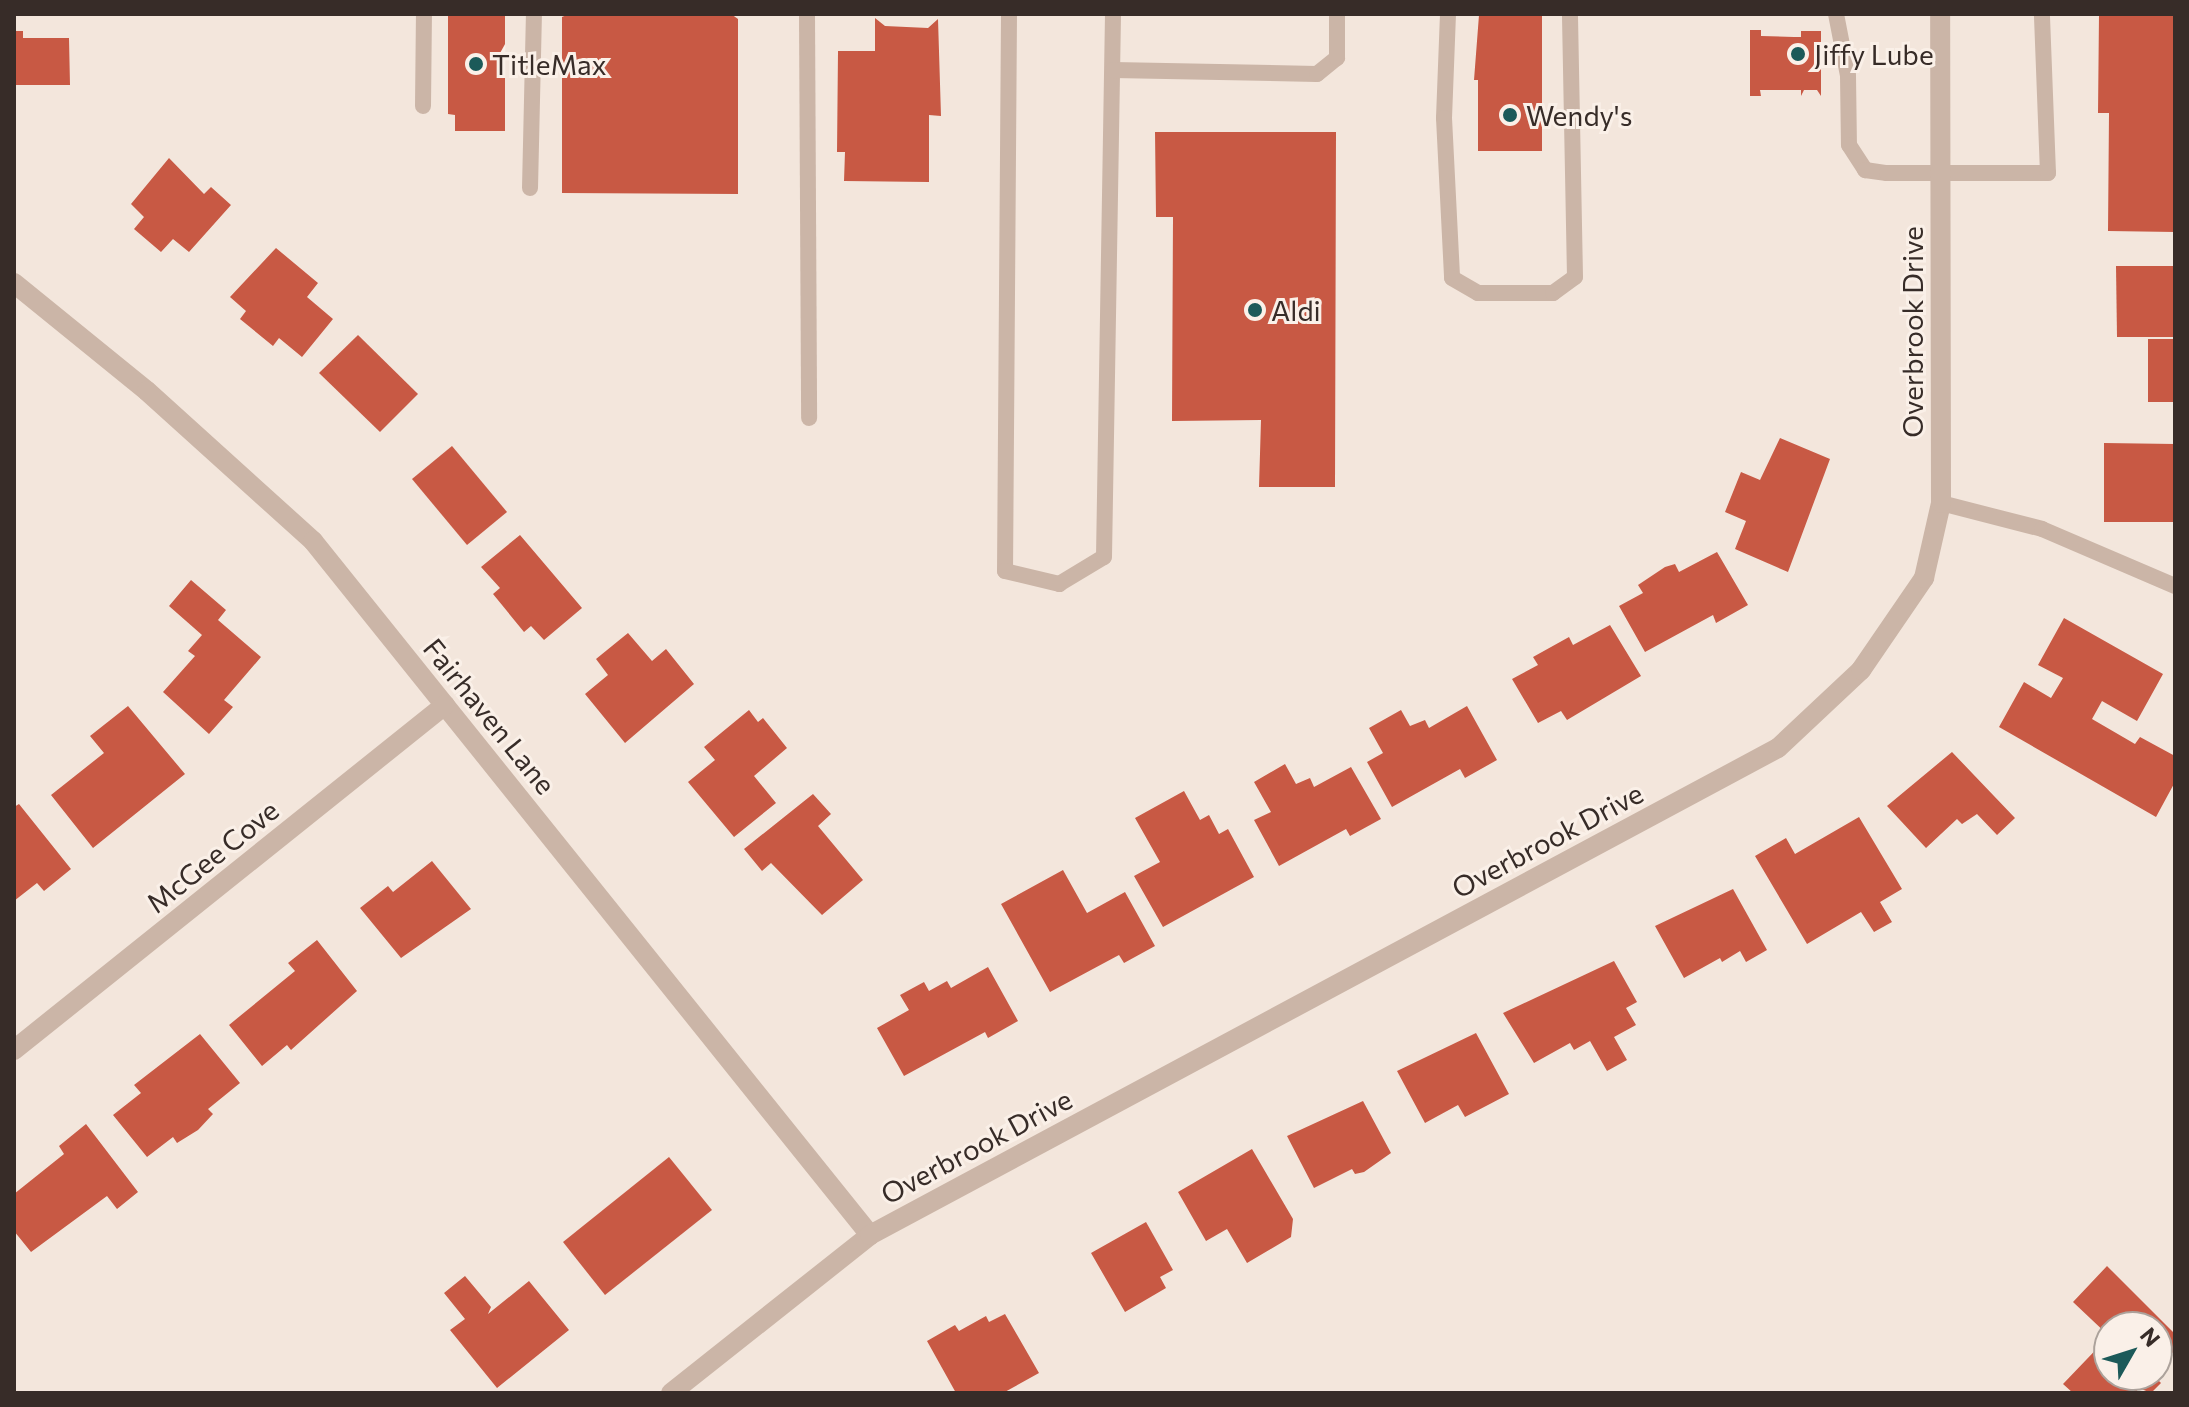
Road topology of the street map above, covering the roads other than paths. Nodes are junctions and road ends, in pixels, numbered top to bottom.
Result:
1 (424, 14) edge
2 (534, 14) edge
3 (807, 14) edge
4 (1009, 14) edge
5 (1113, 14) edge
6 (1337, 14) edge
7 (1448, 14) edge
8 (1570, 14) edge
9 (1836, 14) edge
10 (1940, 14) edge
11 (2042, 14) edge
12 (1113, 70) junction
13 (423, 106) dead end
14 (1940, 171) junction
15 (530, 188) dead end
16 (14, 283) edge
17 (809, 418) dead end
18 (1941, 503) junction
19 (2175, 586) edge
20 (445, 705) junction
21 (14, 1050) edge
22 (870, 1235) junction
23 (671, 1393) edge

1 - 13 lane
2 - 15 lane
3 - 17 lane
4 - 12 lane
5 - 12 lane
6 - 12 lane
7 - 8 lane
9 - 14 lane
10 - 14 street, Overbrook Drive
11 - 14 lane
14 - 18 street, Overbrook Drive
16 - 20 street, Fairhaven Lane
18 - 19 lane
18 - 22 street, Overbrook Drive
20 - 21 street, McGee Cove
20 - 22 street, Fairhaven Lane
22 - 23 street, Overbrook Drive

